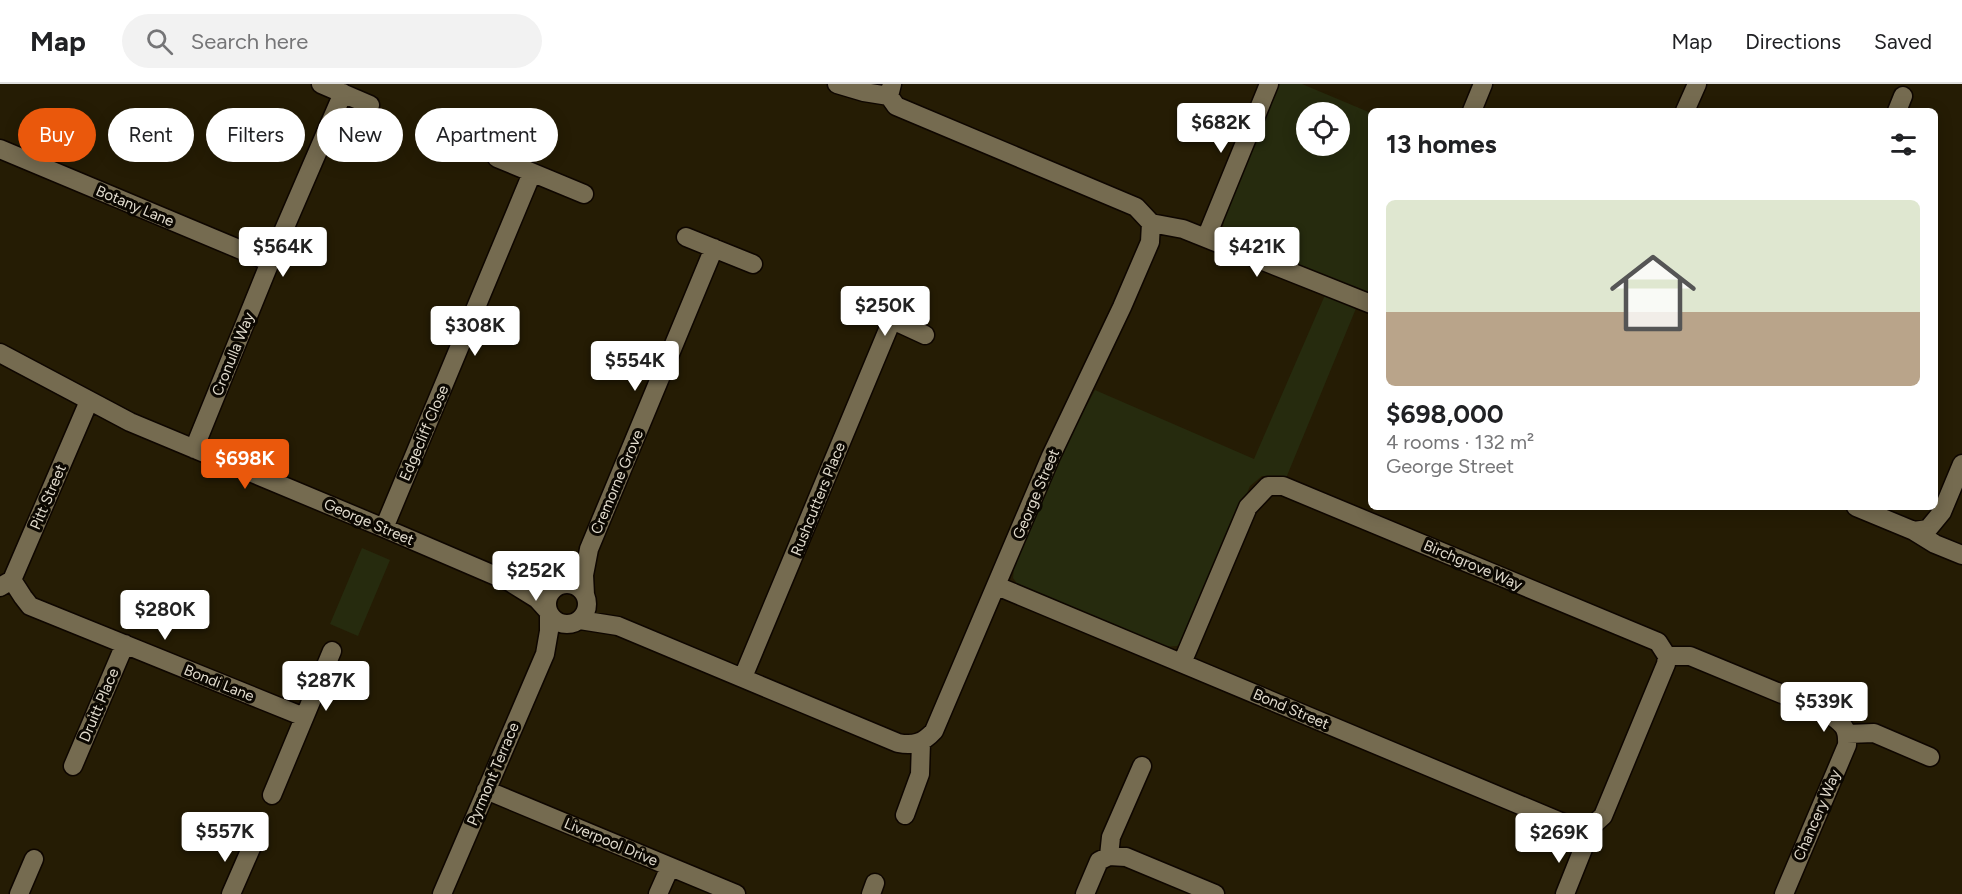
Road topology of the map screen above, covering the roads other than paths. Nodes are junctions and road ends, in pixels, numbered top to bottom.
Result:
1 (321, 84) edge
2 (837, 84) edge
3 (1269, 84) edge
4 (1483, 84) edge
5 (1697, 84) edge
6 (891, 90) edge
7 (343, 93) junction
8 (370, 105) dead end
9 (1473, 108) edge
10 (1686, 108) edge
11 (0, 149) edge
12 (506, 162) edge
13 (532, 173) junction
14 (584, 194) dead end
15 (1151, 223) junction
16 (686, 237) dead end
17 (1206, 238) junction
18 (714, 248) junction
19 (270, 262) junction
20 (753, 264) dead end
21 (1368, 303) edge
22 (860, 305) dead end
23 (892, 320) junction
24 (925, 335) dead end
25 (0, 353) edge
26 (89, 401) junction
27 (194, 449) junction
28 (1962, 464) edge
29 (1863, 510) edge
30 (384, 528) junction
31 (1914, 531) junction
32 (589, 549) junction
33 (1962, 555) edge
34 (510, 582) junction
35 (6, 583) edge
36 (564, 584) junction
37 (997, 586) junction
38 (586, 597) junction
39 (548, 612) junction
40 (577, 621) junction
41 (618, 626) junction
42 (125, 644) junction
43 (332, 651) dead end
44 (545, 654) junction
45 (1667, 656) junction
46 (1182, 663) junction
47 (743, 677) junction
48 (304, 717) junction
49 (1848, 734) junction
50 (921, 742) junction
51 (1930, 757) dead end
52 (73, 766) dead end
53 (1142, 766) dead end
54 (486, 790) junction
55 (272, 795) dead end
56 (905, 815) dead end
57 (1581, 836) junction
58 (252, 846) dead end
59 (1109, 856) junction
60 (34, 859) dead end
61 (670, 867) junction
62 (20, 894) edge
63 (231, 894) edge
64 (442, 894) edge
65 (658, 894) edge
66 (736, 894) edge
67 (1086, 894) edge
68 (1215, 894) edge
69 (1565, 894) edge
70 (1784, 894) edge

1 - 7 street
2 - 6 street
3 - 17 street
4 - 9 street
5 - 10 street
6 - 15 street
7 - 8 street
7 - 19 street, Cronulla Way
11 - 19 street, Botany Lane
12 - 13 street
13 - 14 street
13 - 30 street, Edgecliff Close
15 - 17 street
15 - 37 street, George Street
16 - 18 street
17 - 21 street
18 - 20 street
18 - 32 street, Cremorne Grove
19 - 27 street, Cronulla Way
22 - 23 street
23 - 24 street
23 - 47 street, Rushcutters Place
25 - 26 street, George Street
26 - 27 street, George Street
26 - 35 street, Pitt Street
27 - 30 street, George Street
28 - 31 street
29 - 31 street
30 - 34 street, George Street
31 - 33 street
32 - 36 street, Cremorne Grove
32 - 38 street, Cremorne Grove
34 - 36 street, George Street
34 - 39 street, George Street
35 - 42 street, Bondi Lane
36 - 38 street
36 - 39 street
37 - 46 street, Bond Street
37 - 50 street, George Street
38 - 40 street
38 - 41 street
39 - 40 street
39 - 44 street, Pyrmont Terrace
40 - 41 street
40 - 44 street, Pyrmont Terrace
41 - 47 street
42 - 48 street, Bondi Lane
42 - 52 street, Druitt Place
43 - 48 street
44 - 54 street, Pyrmont Terrace
45 - 46 street, Birchgrove Way
45 - 49 street
45 - 57 street
46 - 57 street, Bond Street
47 - 50 street
48 - 55 street
49 - 51 street
49 - 70 street, Chancery Way
50 - 56 street
53 - 59 street
54 - 61 street, Liverpool Drive
54 - 64 street, Pyrmont Terrace
57 - 69 street
58 - 63 street
59 - 67 street
59 - 68 street
60 - 62 street
61 - 65 street
61 - 66 street, Liverpool Drive

